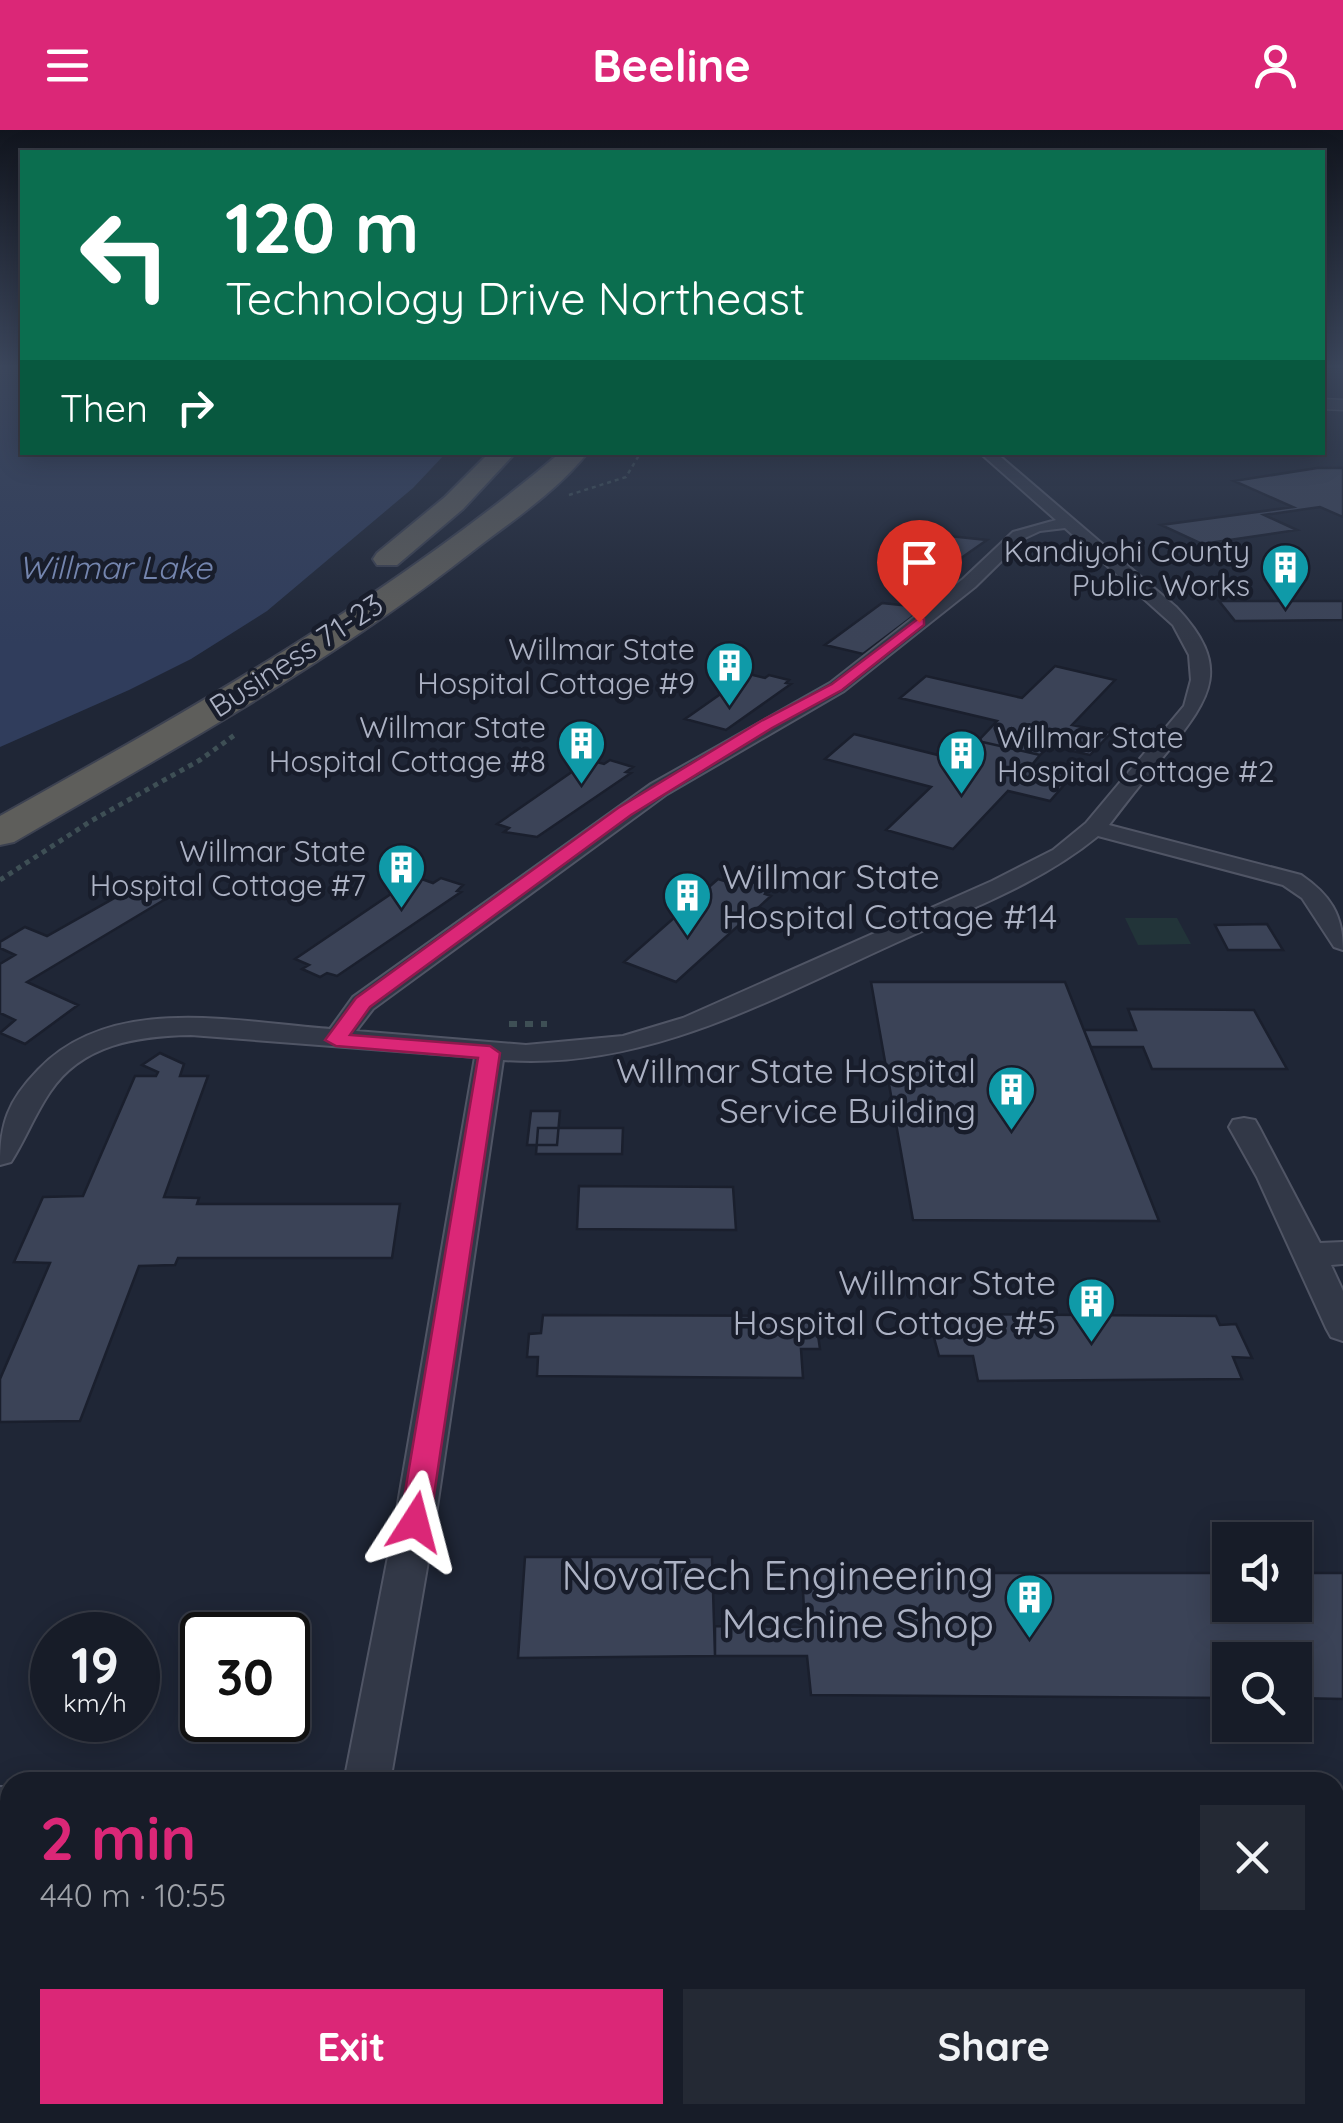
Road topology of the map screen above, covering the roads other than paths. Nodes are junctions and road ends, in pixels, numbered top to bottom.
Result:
1 (498, 458) edge
2 (566, 458) edge
3 (993, 458) edge
4 (543, 482) junction
5 (467, 490) junction
6 (1069, 524) junction
7 (0, 805) edge
8 (1094, 828) junction
9 (0, 833) edge
10 (1343, 942) edge
11 (491, 1038) junction
12 (336, 1040) junction
13 (1244, 1127) dead end
14 (0, 1155) edge
15 (1343, 1252) edge
16 (1309, 1254) junction
17 (1343, 1328) edge
18 (370, 1772) edge

1 - 5 highway, Business 71-23
2 - 4 highway, Business 71-23
3 - 6 street
4 - 5 highway
4 - 9 highway, Business 71-23
5 - 7 highway, Business 71-23
6 - 8 street
6 - 12 street
8 - 10 street
8 - 11 street
11 - 12 street
11 - 18 street
12 - 14 street
13 - 16 street
15 - 16 street
16 - 17 street

